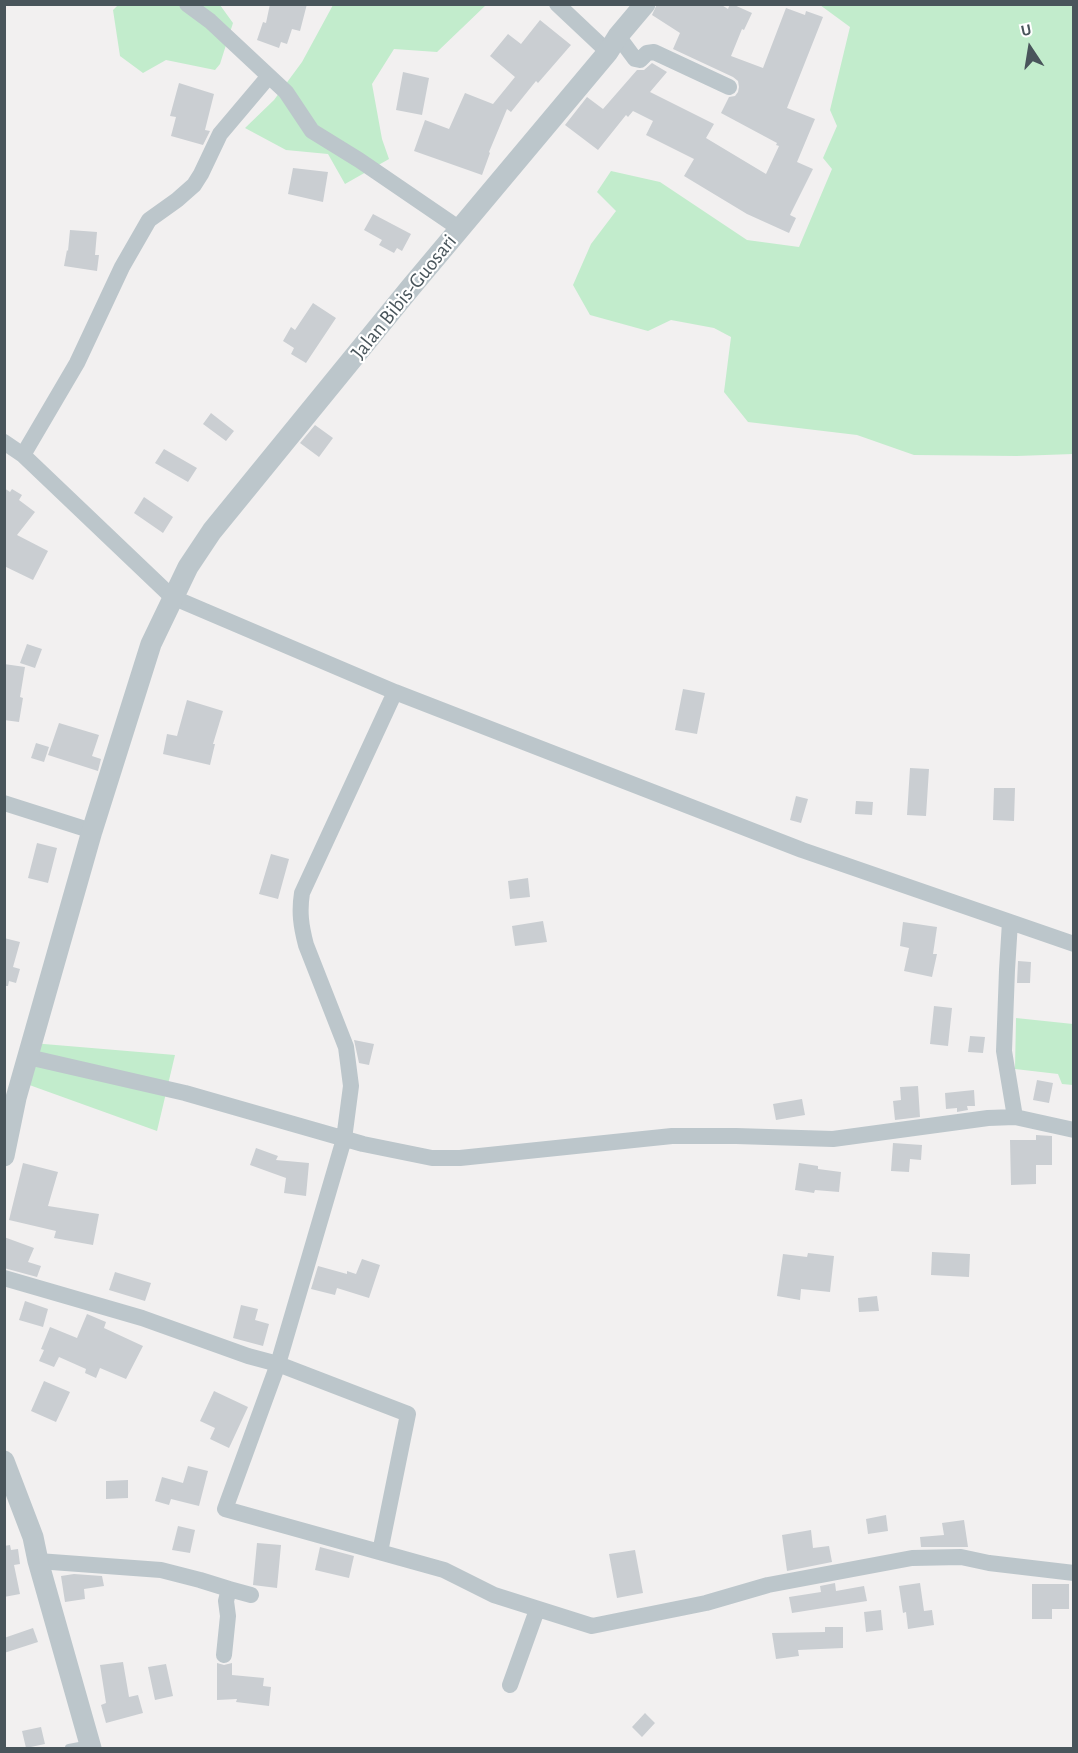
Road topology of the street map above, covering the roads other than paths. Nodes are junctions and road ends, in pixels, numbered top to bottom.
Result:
1 (187, 4) edge
2 (557, 4) edge
3 (645, 4) edge
4 (613, 44) junction
5 (269, 76) junction
6 (729, 87) dead end
7 (460, 229) junction
8 (4, 442) edge
9 (23, 455) junction
10 (172, 597) junction
11 (395, 692) junction
12 (4, 803) edge
13 (92, 831) junction
14 (1010, 922) junction
15 (1074, 944) edge
16 (28, 1057) junction
17 (10, 1097) edge
18 (1015, 1117) junction
19 (1074, 1130) edge
20 (344, 1140) junction
21 (4, 1156) edge
22 (4, 1278) edge
23 (278, 1365) junction
24 (4, 1461) edge
25 (380, 1552) junction
26 (38, 1561) junction
27 (1074, 1573) edge
28 (229, 1589) junction
29 (251, 1595) dead end
30 (537, 1610) junction
31 (224, 1655) dead end
32 (510, 1685) dead end
33 (91, 1746) edge
34 (69, 1749) edge

1 - 5 street
2 - 4 street
3 - 4 street, Jalan Bibis-Guosari
4 - 6 street
4 - 7 street, Jalan Bibis-Guosari
5 - 7 street
5 - 9 street
7 - 10 street, Jalan Bibis-Guosari
8 - 9 street
9 - 10 street
10 - 11 street
10 - 13 street, Jalan Bibis-Guosari
11 - 14 street
11 - 20 street
12 - 13 street
13 - 16 street, Jalan Bibis-Guosari
14 - 15 street
14 - 18 street
16 - 17 street, Jalan Bibis-Guosari
16 - 20 street
17 - 21 street, Jalan Bibis-Guosari
18 - 19 street
18 - 20 street
20 - 23 street
22 - 23 street
23 - 25 street
23 - 25 street
24 - 26 street
25 - 30 street
26 - 28 street
26 - 33 street
27 - 30 street
28 - 29 street
28 - 31 street
30 - 32 street
33 - 34 lane

